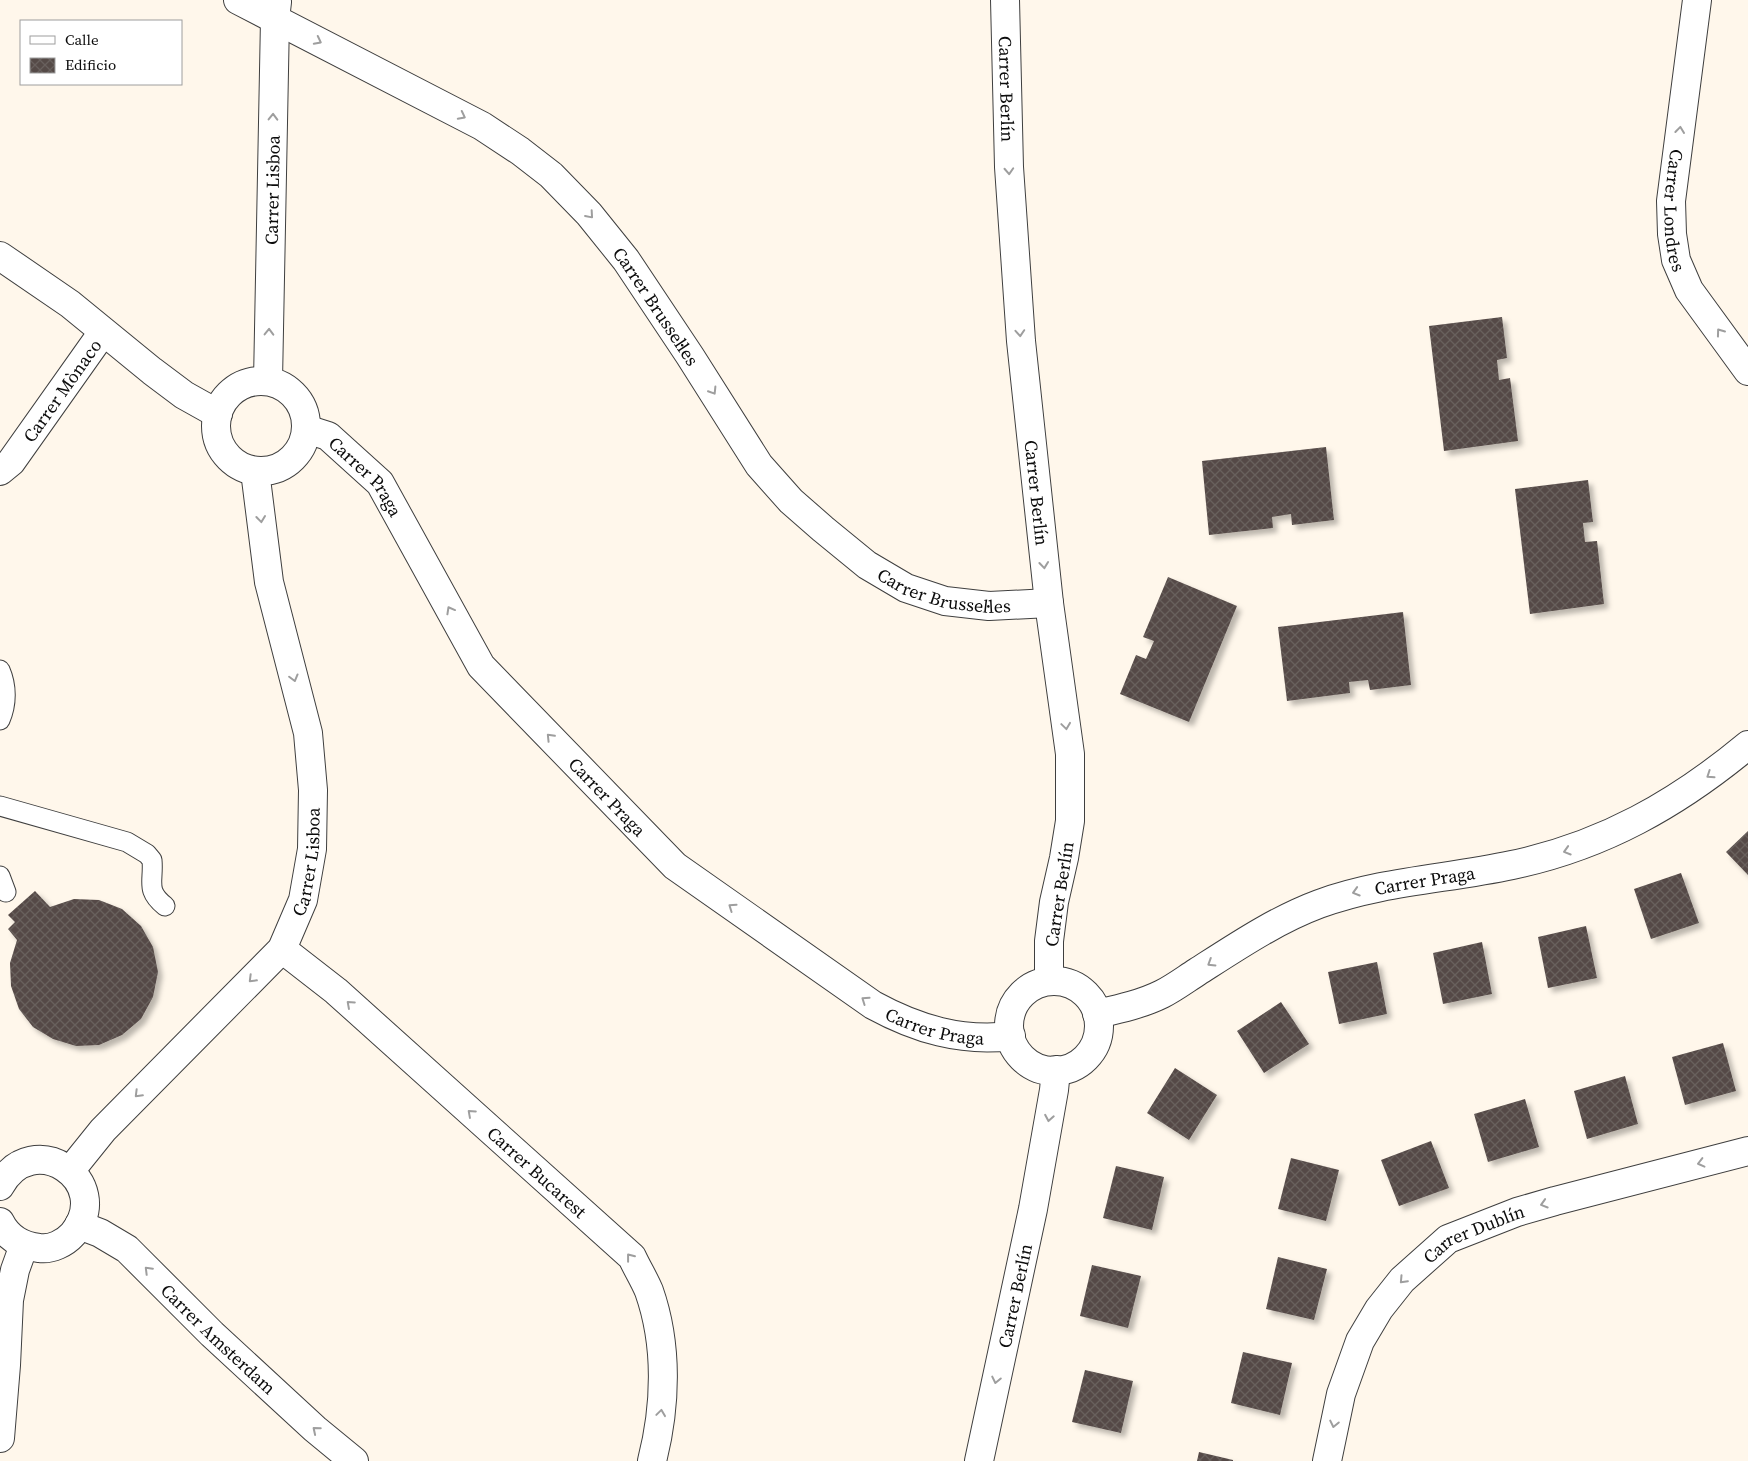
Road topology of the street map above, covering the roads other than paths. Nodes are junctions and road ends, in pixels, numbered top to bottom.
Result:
1 (238, 0) edge
2 (1005, 0) edge
3 (1697, 0) edge
4 (276, 9) edge
5 (0, 256) edge
6 (103, 332) junction
7 (1748, 371) edge
8 (268, 381) junction
9 (218, 414) junction
10 (306, 430) junction
11 (0, 470) edge
12 (255, 471) junction
13 (1048, 602) junction
14 (0, 670) edge
15 (0, 720) edge
16 (1748, 745) edge
17 (0, 806) edge
18 (165, 906) dead end
19 (282, 949) junction
20 (1050, 981) junction
21 (1097, 1014) junction
22 (1011, 1036) junction
23 (1056, 1070) junction
24 (1748, 1151) edge
25 (70, 1170) junction
26 (3, 1175) edge
27 (0, 1222) edge
28 (80, 1226) junction
29 (24, 1245) junction
30 (0, 1438) edge
31 (354, 1461) edge
32 (652, 1461) edge
33 (979, 1461) edge
34 (1327, 1461) edge

1 - 4 street, Carrer Brussel·les
2 -> 13 street, Carrer Berlín
7 -> 3 street, Carrer Londres
8 -> 4 street, Carrer Lisboa
4 -> 13 street, Carrer Brussel·les
5 - 6 street
6 - 9 street
6 - 11 street, Carrer Mònaco
8 - 9 street
8 - 10 street
9 - 12 street
10 - 12 street
22 -> 10 street, Carrer Praga
12 -> 19 street, Carrer Lisboa
13 -> 20 street, Carrer Berlín
14 - 15 lane
16 -> 21 street, Carrer Praga
17 - 18 lane
19 -> 25 street, Carrer Lisboa
32 -> 19 street, Carrer Bucarest
20 - 21 street
20 - 22 street
21 - 23 street
22 - 23 street
23 -> 33 street, Carrer Berlín
24 -> 34 street, Carrer Dublín
25 - 26 street
25 - 28 street
27 - 29 street
28 - 29 street
31 -> 28 street, Carrer Amsterdam
29 - 30 street

